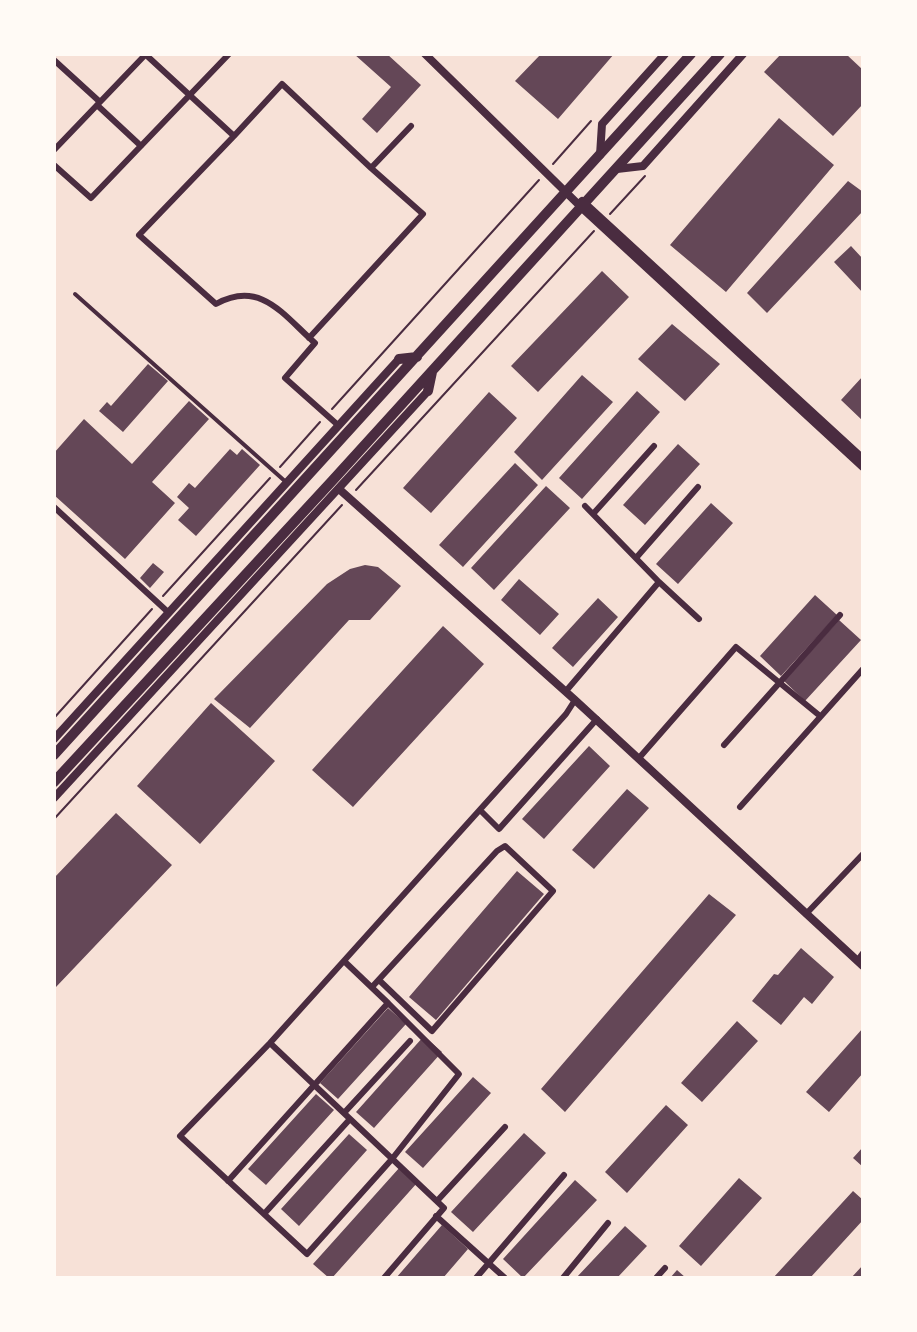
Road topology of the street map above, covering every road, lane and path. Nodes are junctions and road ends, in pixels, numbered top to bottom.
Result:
1 (145, 54) edge
2 (229, 54) edge
3 (425, 54) edge
4 (665, 54) edge
5 (691, 54) edge
6 (720, 54) edge
7 (743, 54) edge
8 (54, 60) edge
9 (189, 96) junction
10 (98, 103) junction
11 (598, 114) dead end
12 (411, 126) dead end
13 (234, 135) junction
14 (141, 146) junction
15 (54, 150) edge
16 (600, 155) junction
17 (54, 165) edge
18 (371, 168) junction
19 (617, 169) junction
20 (651, 169) dead end
21 (546, 171) junction
22 (567, 191) junction
23 (584, 205) junction
24 (603, 222) junction
25 (75, 294) dead end
26 (309, 338) junction
27 (417, 357) junction
28 (399, 359) joint
29 (432, 372) junction
30 (428, 392) joint
31 (330, 411) dead end
32 (322, 420) dead end
33 (339, 426) junction
34 (654, 446) dead end
35 (863, 459) edge
36 (863, 467) edge
37 (275, 473) junction
38 (287, 483) junction
39 (698, 487) dead end
40 (339, 489) junction
41 (349, 498) junction
42 (585, 506) dead end
43 (54, 507) edge
44 (593, 514) junction
45 (636, 558) junction
46 (659, 582) junction
47 (157, 603) junction
48 (169, 613) junction
49 (840, 615) dead end
50 (699, 619) dead end
51 (863, 669) edge
52 (778, 682) junction
53 (566, 691) junction
54 (576, 700) junction
55 (820, 716) junction
56 (54, 718) edge
57 (597, 719) junction
58 (54, 739) edge
59 (724, 745) dead end
60 (54, 755) edge
61 (639, 758) junction
62 (54, 782) edge
63 (54, 798) edge
64 (740, 807) dead end
65 (480, 810) junction
66 (54, 819) edge
67 (863, 854) edge
68 (806, 914) junction
69 (861, 960) edge
70 (344, 961) junction
71 (379, 980) junction
72 (372, 987) junction
73 (388, 1003) junction
74 (410, 1041) dead end
75 (270, 1043) junction
76 (313, 1084) junction
77 (344, 1113) junction
78 (350, 1119) junction
79 (505, 1127) dead end
80 (392, 1159) junction
81 (564, 1175) dead end
82 (228, 1181) junction
83 (437, 1201) junction
84 (264, 1214) junction
85 (436, 1216) junction
86 (608, 1223) dead end
87 (489, 1263) junction
88 (665, 1268) dead end
89 (384, 1278) edge
90 (476, 1278) edge
91 (505, 1278) edge
92 (563, 1278) edge
93 (656, 1278) edge

1 - 9 street
1 - 10 street
2 - 9 street
3 - 21 street
4 - 16 street
5 - 16 main road
6 - 19 main road
7 - 19 street
8 - 10 street
9 - 13 street
9 - 14 street
10 - 14 street
10 - 15 street
11 - 21 path
12 - 18 street
13 - 18 street
13 - 26 street
14 - 17 street
16 - 22 main road
18 - 26 street
19 - 23 main road
20 - 24 path
21 - 22 street
21 - 31 path
22 - 23 street
22 - 27 main road
23 - 24 street
23 - 29 main road
24 - 35 street
24 - 36 street
24 - 41 path
25 - 37 lane
26 - 33 street
27 - 28 main road
27 - 60 main road
28 - 33 street
29 - 30 main road
29 - 62 main road
30 - 40 street
32 - 37 path
33 - 38 street
34 - 44 street
37 - 38 lane
37 - 47 path
38 - 48 street
39 - 45 street
40 - 41 street
40 - 63 street
41 - 53 street
41 - 66 path
42 - 44 street
43 - 47 street
44 - 45 street
45 - 46 street
46 - 50 street
46 - 53 street
47 - 48 street
47 - 56 path
48 - 58 street
49 - 52 street
51 - 55 street
52 - 55 street
52 - 59 street
52 - 61 street
53 - 54 street
54 - 57 street
54 - 65 street
55 - 64 street
57 - 61 street
57 - 65 street
61 - 68 street
65 - 70 street
67 - 68 street
68 - 69 street
70 - 72 street
70 - 75 street
71 - 71 street
71 - 72 street
72 - 73 street
73 - 76 street
73 - 80 street
74 - 77 street
75 - 76 street
75 - 82 street
76 - 77 street
76 - 82 street
77 - 78 street
78 - 80 street
78 - 84 street
79 - 83 street
80 - 83 street
80 - 84 street
81 - 87 street
82 - 84 street
83 - 85 street
85 - 87 street
85 - 89 street
86 - 92 street
87 - 90 street
87 - 91 street
88 - 93 street

